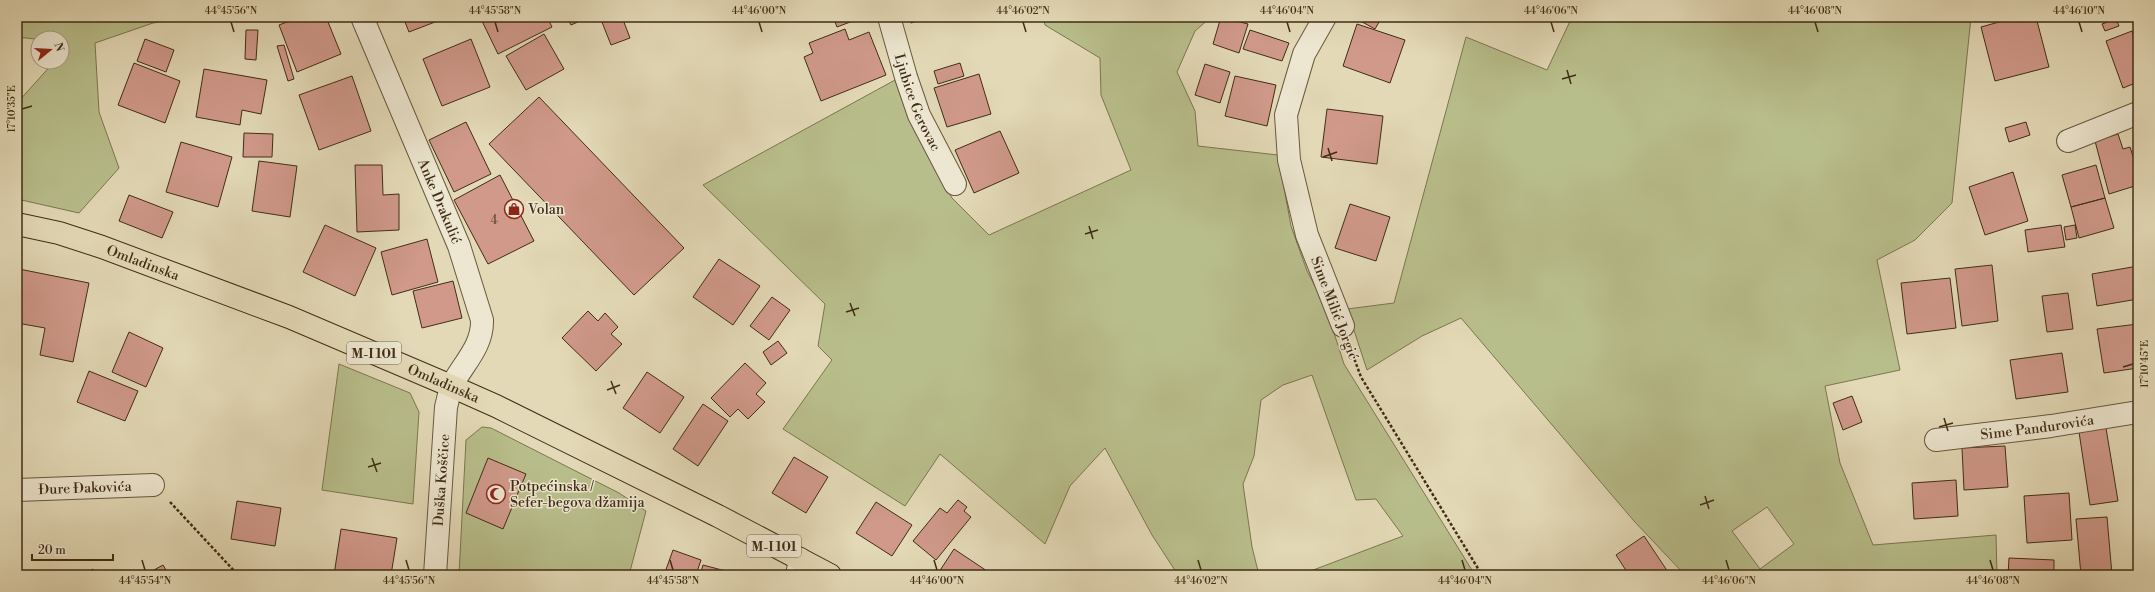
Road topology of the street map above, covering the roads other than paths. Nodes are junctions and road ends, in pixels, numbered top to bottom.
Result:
1 (362, 17) edge
2 (889, 17) edge
3 (1325, 17) edge
4 (2138, 113) edge
5 (2068, 141) dead end
6 (955, 184) dead end
7 (17, 224) edge
8 (1343, 326) road end
9 (452, 386) junction
10 (2138, 412) edge
11 (1936, 440) dead end
12 (153, 485) road end
13 (17, 490) edge
14 (798, 567) edge
15 (435, 575) edge
16 (830, 575) edge

1 - 9 street, Anke Drakulić
2 - 6 street, Ljubice Gerovac
3 - 8 street, Sime Milić Jorgić
4 - 5 street
7 - 9 main road, Omladinska / M-I 101
9 - 14 main road, Omladinska / M-I 101
9 - 15 street, Duška Koščice
10 - 11 street, Sime Pandurovića
12 - 13 street, Đure Đakovića
14 - 16 main road, Omladinska / M-I 101

